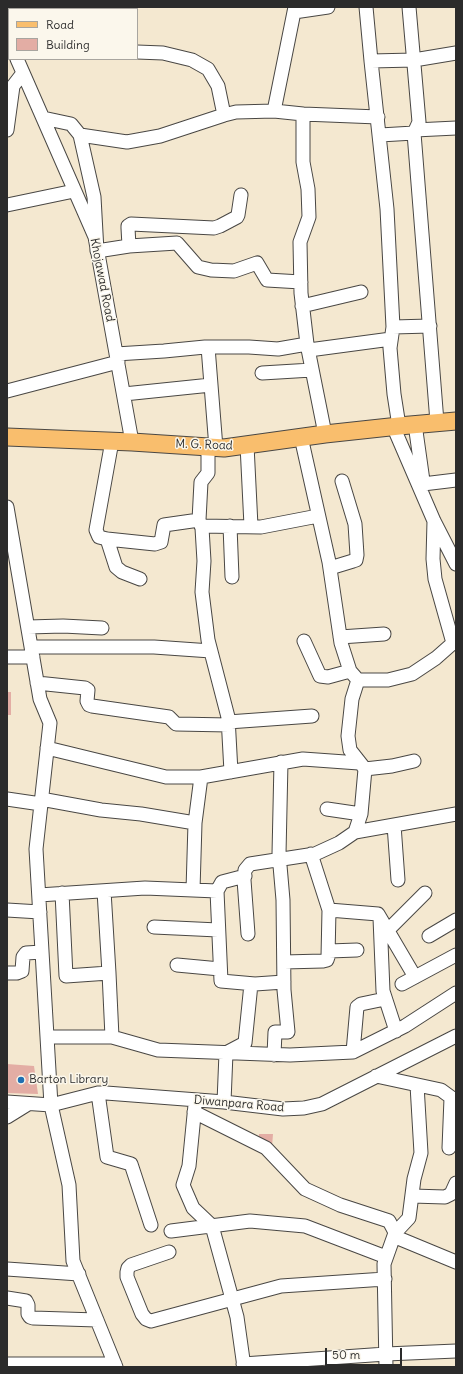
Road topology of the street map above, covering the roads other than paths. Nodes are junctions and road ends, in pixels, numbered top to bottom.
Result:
1 (328, 7) edge
2 (366, 7) edge
3 (409, 7) edge
4 (295, 10) edge
5 (138, 52) edge
6 (456, 52) edge
7 (18, 60) edge
8 (414, 60) junction
9 (371, 61) junction
10 (23, 73) junction
11 (274, 111) junction
12 (303, 114) junction
13 (224, 115) junction
14 (378, 117) junction
15 (43, 118) junction
16 (456, 128) edge
17 (7, 130) edge
18 (414, 131) junction
19 (80, 135) junction
20 (380, 135) junction
21 (74, 191) junction
22 (242, 195) dead end
23 (7, 204) edge
24 (129, 246) junction
25 (97, 251) junction
26 (301, 282) junction
27 (361, 292) dead end
28 (302, 306) junction
29 (430, 326) junction
30 (392, 333) junction
31 (208, 347) junction
32 (308, 347) junction
33 (117, 358) junction
34 (312, 370) junction
35 (262, 373) dead end
36 (211, 385) junction
37 (7, 391) edge
38 (124, 394) junction
39 (456, 421) edge
40 (437, 422) junction
41 (402, 425) junction
42 (326, 434) junction
43 (7, 437) edge
44 (301, 438) junction
45 (112, 441) junction
46 (132, 442) junction
47 (247, 445) junction
48 (212, 447) junction
49 (456, 480) edge
50 (342, 481) dead end
51 (423, 484) junction
52 (425, 497) junction
53 (7, 507) edge
54 (318, 516) junction
55 (434, 521) junction
56 (200, 523) junction
57 (230, 526) junction
58 (251, 526) junction
59 (107, 539) junction
60 (452, 547) edge
61 (11, 554) edge
62 (456, 564) edge
63 (330, 568) junction
64 (232, 577) dead end
65 (140, 579) dead end
66 (28, 627) junction
67 (102, 628) dead end
68 (384, 634) dead end
69 (340, 637) junction
70 (304, 641) dead end
71 (454, 648) edge
72 (32, 652) junction
73 (211, 652) junction
74 (7, 657) edge
75 (354, 675) junction
76 (37, 683) junction
77 (312, 716) dead end
78 (229, 723) junction
79 (47, 748) junction
80 (414, 761) dead end
81 (281, 762) junction
82 (362, 766) junction
83 (230, 772) junction
84 (201, 777) junction
85 (7, 799) edge
86 (41, 802) junction
87 (327, 809) dead end
88 (361, 814) junction
89 (456, 814) edge
90 (195, 823) junction
91 (394, 825) junction
92 (355, 832) junction
93 (311, 854) junction
94 (280, 859) junction
95 (245, 876) junction
96 (398, 880) dead end
97 (193, 890) junction
98 (104, 891) junction
99 (217, 891) junction
100 (62, 893) junction
101 (425, 893) dead end
102 (39, 895) junction
103 (7, 910) edge
104 (329, 910) junction
105 (40, 912) junction
106 (380, 916) junction
107 (456, 920) edge
108 (154, 928) dead end
109 (218, 930) junction
110 (388, 930) junction
111 (248, 934) dead end
112 (429, 936) dead end
113 (357, 950) dead end
114 (329, 951) junction
115 (42, 952) junction
116 (456, 955) edge
117 (284, 962) junction
118 (177, 965) dead end
119 (220, 969) junction
120 (7, 973) edge
121 (109, 974) junction
122 (415, 976) junction
123 (284, 982) junction
124 (251, 984) junction
125 (402, 984) dead end
126 (456, 992) edge
127 (385, 999) junction
128 (396, 1030) junction
129 (456, 1036) edge
130 (47, 1037) junction
131 (112, 1037) junction
132 (353, 1052) junction
133 (226, 1053) junction
134 (274, 1054) junction
135 (376, 1076) junction
136 (417, 1085) junction
137 (98, 1093) junction
138 (454, 1099) edge
139 (7, 1102) edge
140 (224, 1102) junction
141 (28, 1104) junction
142 (51, 1105) junction
143 (195, 1106) junction
144 (7, 1117) edge
145 (449, 1148) dead end
146 (456, 1183) edge
147 (412, 1196) junction
148 (151, 1224) dead end
149 (212, 1226) junction
150 (172, 1231) dead end
151 (395, 1234) junction
152 (169, 1252) dead end
153 (386, 1257) junction
154 (456, 1262) edge
155 (7, 1269) edge
156 (79, 1274) junction
157 (385, 1279) junction
158 (7, 1298) edge
159 (232, 1298) junction
160 (97, 1320) junction
161 (456, 1351) edge
162 (386, 1354) junction
163 (7, 1364) edge
164 (243, 1365) edge
165 (115, 1366) edge
166 (386, 1367) edge

1 - 4 street
2 - 9 street
3 - 8 street
4 - 11 street
5 - 13 street
6 - 8 street
7 - 10 street, Khojawad Road
8 - 9 street
8 - 18 street
9 - 14 street
10 - 15 street, Khojawad Road
10 - 17 street
11 - 12 street
11 - 13 street
12 - 14 street
12 - 26 street
13 - 19 street
14 - 20 street
15 - 19 street
15 - 21 street, Khojawad Road
16 - 18 street
18 - 20 street
18 - 29 street
19 - 25 street
20 - 30 street
21 - 23 street
21 - 25 street, Khojawad Road
22 - 24 street
24 - 25 street
24 - 26 street
25 - 33 street, Khojawad Road
26 - 28 street
27 - 28 street
28 - 32 street
29 - 30 street
29 - 40 street
30 - 32 street
30 - 41 street
31 - 32 street
31 - 33 street
31 - 36 street
32 - 34 street
33 - 37 street
33 - 38 street, Khojawad Road
34 - 35 street
34 - 42 street
36 - 38 street
36 - 48 street
38 - 46 street, Khojawad Road
39 - 40 main road, M. G. Road
40 - 41 main road, M. G. Road
41 - 42 main road, M. G. Road
41 - 51 street
41 - 52 street
42 - 44 main road, M. G. Road
43 - 45 main road, M. G. Road
44 - 47 main road, M. G. Road
44 - 54 street
45 - 46 main road, M. G. Road
45 - 59 street
46 - 48 main road, M. G. Road
47 - 48 main road, M. G. Road
47 - 58 street
48 - 56 street
49 - 51 street
50 - 63 street
51 - 52 street
52 - 55 street
53 - 61 street
54 - 58 street
54 - 63 street
55 - 60 street
55 - 71 street
56 - 57 street
56 - 59 street
56 - 73 street
57 - 58 street
57 - 64 street
59 - 65 street
60 - 62 street
61 - 66 street
63 - 69 street
66 - 67 street
66 - 72 street
68 - 69 street
69 - 75 street
70 - 75 street
71 - 75 street
72 - 73 street
72 - 74 street
72 - 76 street
73 - 78 street
75 - 82 street
76 - 78 street
76 - 79 street
77 - 78 street
78 - 83 street
79 - 84 street
79 - 86 street
80 - 82 street
81 - 82 street
81 - 83 street
81 - 94 street
82 - 88 street
83 - 84 street
84 - 90 street
85 - 86 street
86 - 90 street
86 - 102 street
87 - 88 street
88 - 92 street
89 - 91 street
90 - 97 street
91 - 92 street
91 - 96 street
92 - 93 street
93 - 94 street
93 - 104 street
94 - 95 street
94 - 117 street
95 - 99 street
95 - 111 street
97 - 98 street
97 - 99 street
98 - 100 street
98 - 121 street
99 - 109 street
100 - 102 street
100 - 121 street
101 - 110 street
102 - 105 street
103 - 105 street
104 - 106 street
104 - 114 street
105 - 115 street
106 - 110 street
106 - 127 street
107 - 112 street
108 - 109 street
109 - 119 street
110 - 122 street
113 - 114 street
114 - 117 street
115 - 120 street
115 - 130 street
116 - 122 street
117 - 123 street
118 - 119 street
119 - 124 street
121 - 131 street
122 - 125 street
123 - 124 street
123 - 134 street
124 - 133 street
126 - 128 street
127 - 128 street
127 - 132 street
128 - 132 street
129 - 135 street, Diwanpara Road
130 - 131 street
130 - 142 street
131 - 133 street
132 - 134 street
133 - 134 street
133 - 140 street
135 - 136 street
135 - 140 street, Diwanpara Road
136 - 138 street
136 - 147 street
137 - 142 street, Diwanpara Road
137 - 143 street, Diwanpara Road
137 - 148 street
138 - 145 street
139 - 141 street, Diwanpara Road
140 - 143 street, Diwanpara Road
141 - 142 street, Diwanpara Road
141 - 144 street
142 - 156 street
143 - 149 street
143 - 151 street
146 - 147 street
147 - 151 street
149 - 150 street
149 - 153 street
149 - 159 street
151 - 153 street
151 - 154 street
152 - 159 street
153 - 157 street
155 - 156 street
156 - 160 street
157 - 159 street
157 - 162 street
158 - 160 street
159 - 164 street
160 - 165 street
161 - 162 street
162 - 164 street
162 - 166 street
163 - 165 street

